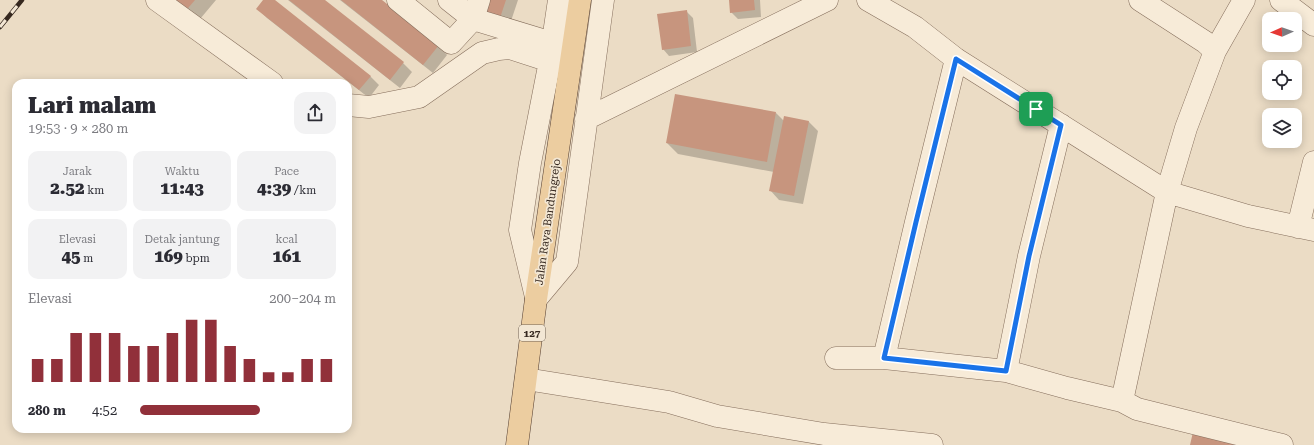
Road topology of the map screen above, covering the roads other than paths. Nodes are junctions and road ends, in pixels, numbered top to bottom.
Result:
1 (157, 0) edge
2 (398, 0) edge
3 (449, 0) edge
4 (559, 0) edge
5 (580, 0) edge
6 (603, 0) edge
7 (827, 0) edge
8 (868, 0) edge
9 (1140, 0) edge
10 (1244, 0) edge
11 (1282, 0) edge
12 (476, 9) edge
13 (1314, 25) edge
14 (1215, 51) junction
15 (551, 52) junction
16 (956, 59) junction
17 (266, 79) edge
18 (352, 105) edge
19 (586, 119) junction
20 (1061, 125) junction
21 (1314, 162) edge
22 (1167, 192) junction
23 (1306, 229) edge
24 (536, 299) junction
25 (836, 358) dead end
26 (884, 358) junction
27 (1006, 371) junction
28 (526, 379) junction
29 (1122, 401) junction
30 (517, 445) edge
31 (932, 445) edge
32 (1282, 445) edge

1 - 17 street
2 - 12 street
3 - 12 street
4 - 15 street
5 - 24 main road, Jalan Raya Bandungrejo / 127
6 - 19 street
7 - 19 street
8 - 16 street
9 - 14 street
10 - 14 street
11 - 13 street
12 - 15 street
14 - 22 street
15 - 18 street
15 - 24 street
16 - 20 street
16 - 26 street
19 - 24 street
20 - 22 street
20 - 27 street
21 - 23 street
22 - 23 street
22 - 29 street
24 - 28 main road, Jalan Raya Bandungrejo / 127
25 - 26 street
26 - 27 street
27 - 29 street
28 - 30 main road, Jalan Raya Bandungrejo / 127
28 - 31 street
29 - 32 street

